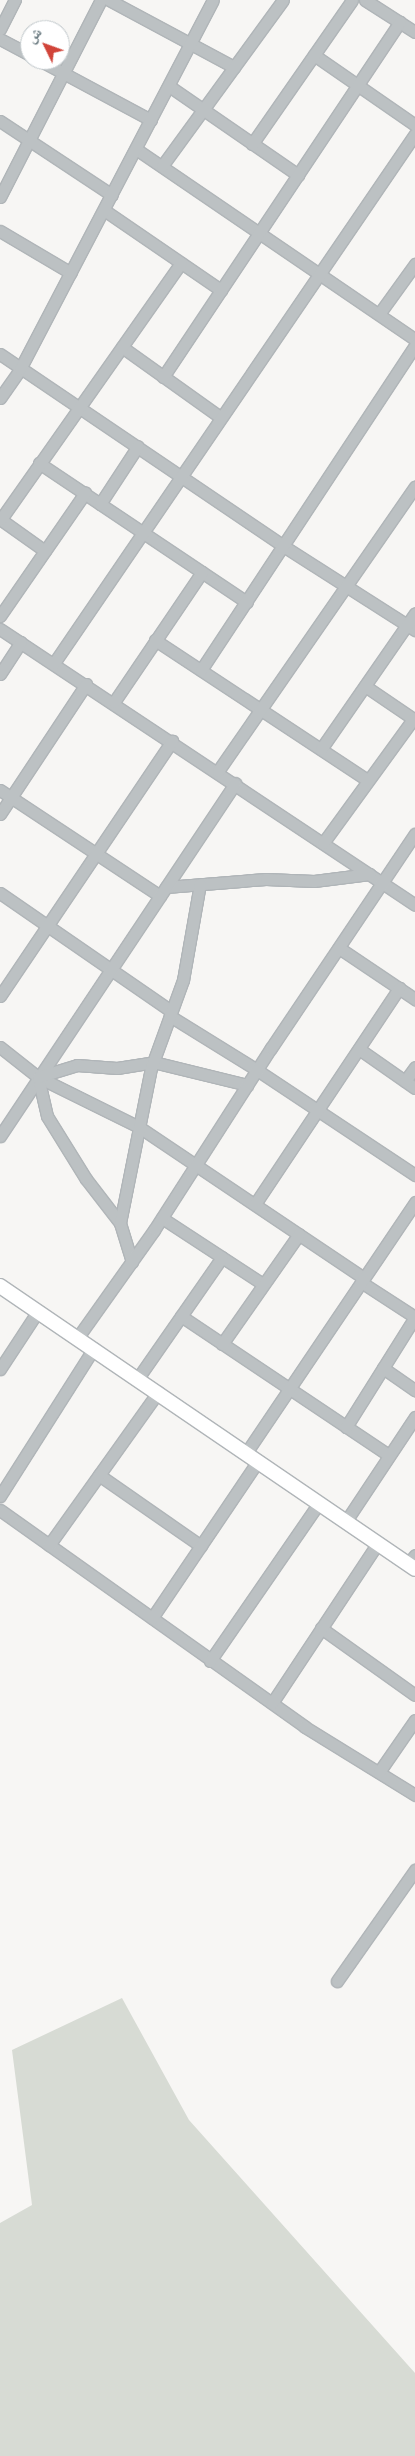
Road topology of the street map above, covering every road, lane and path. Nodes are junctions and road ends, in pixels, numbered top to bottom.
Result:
1 (15, 0) edge
2 (101, 0) edge
3 (109, 0) edge
4 (213, 0) edge
5 (283, 0) edge
6 (352, 0) edge
7 (365, 0) edge
8 (380, 4) edge
9 (400, 22) junction
10 (0, 29) edge
11 (415, 32) edge
12 (0, 39) edge
13 (192, 45) junction
14 (20, 50) edge
15 (314, 54) junction
16 (234, 67) junction
17 (58, 70) edge
18 (62, 72) junction
19 (169, 86) junction
20 (357, 86) junction
21 (203, 110) junction
22 (151, 120) junction
23 (0, 121) edge
24 (415, 125) edge
25 (415, 134) edge
26 (27, 140) junction
27 (252, 144) junction
28 (136, 149) junction
29 (162, 166) junction
30 (298, 175) junction
31 (112, 195) junction
32 (0, 197) edge
33 (104, 210) junction
34 (0, 231) edge
35 (260, 232) junction
36 (181, 263) junction
37 (415, 264) edge
38 (320, 272) junction
39 (71, 273) junction
40 (221, 290) junction
41 (379, 314) junction
42 (415, 339) edge
43 (415, 345) edge
44 (122, 347) junction
45 (0, 354) edge
46 (20, 369) junction
47 (163, 377) junction
48 (0, 398) edge
49 (79, 407) junction
50 (220, 417) junction
51 (138, 446) junction
52 (39, 463) junction
53 (181, 474) junction
54 (415, 486) edge
55 (85, 493) junction
56 (100, 504) junction
57 (0, 519) edge
58 (142, 532) junction
59 (285, 547) junction
60 (45, 551) junction
61 (202, 572) junction
62 (346, 585) junction
63 (247, 602) junction
64 (415, 613) edge
65 (0, 616) edge
66 (411, 627) edge
67 (0, 629) edge
68 (155, 640) junction
69 (21, 642) junction
70 (54, 664) junction
71 (201, 670) junction
72 (0, 674) edge
73 (86, 684) junction
74 (365, 686) junction
75 (114, 702) junction
76 (261, 708) junction
77 (414, 720) edge
78 (172, 741) junction
79 (322, 749) junction
80 (218, 771) junction
81 (367, 780) junction
82 (235, 783) junction
83 (0, 790) edge
84 (11, 797) junction
85 (0, 814) edge
86 (415, 834) edge
87 (323, 842) junction
88 (96, 854) junction
89 (370, 874) junction
90 (382, 882) junction
91 (200, 884) junction
92 (163, 892) junction
93 (0, 893) edge
94 (415, 904) edge
95 (48, 925) junction
96 (339, 948) junction
97 (113, 969) junction
98 (399, 988) junction
99 (0, 996) edge
100 (415, 999) edge
101 (170, 1013) junction
102 (0, 1047) edge
103 (359, 1049) junction
104 (153, 1062) junction
105 (415, 1067) edge
106 (257, 1070) junction
107 (38, 1077) junction
108 (247, 1085) junction
109 (410, 1085) edge
110 (318, 1110) junction
111 (140, 1126) junction
112 (0, 1136) edge
113 (196, 1165) junction
114 (415, 1175) edge
115 (415, 1202) edge
116 (255, 1204) junction
117 (162, 1218) junction
118 (120, 1223) junction
119 (299, 1234) junction
120 (222, 1257) junction
121 (132, 1262) junction
122 (363, 1280) junction
123 (264, 1284) junction
124 (0, 1286) edge
125 (38, 1311) junction
126 (181, 1316) junction
127 (415, 1317) edge
128 (78, 1337) junction
129 (222, 1344) junction
130 (94, 1348) junction
131 (383, 1368) junction
132 (0, 1369) edge
133 (138, 1378) junction
134 (290, 1389) junction
135 (415, 1390) edge
136 (158, 1392) junction
137 (415, 1416) edge
138 (346, 1427) junction
139 (246, 1453) junction
140 (389, 1456) junction
141 (258, 1461) junction
142 (99, 1475) junction
143 (0, 1496) edge
144 (319, 1503) junction
145 (0, 1510) edge
146 (346, 1521) junction
147 (378, 1543) junction
148 (49, 1545) junction
149 (201, 1546) junction
150 (413, 1563) edge
151 (152, 1618) junction
152 (322, 1628) junction
153 (210, 1661) junction
154 (415, 1695) edge
155 (272, 1703) junction
156 (414, 1725) edge
157 (379, 1772) junction
158 (415, 1795) edge
159 (415, 1870) edge
160 (337, 1981) dead end

1 - 10 street
2 - 18 street
3 - 13 street
4 - 13 street
5 - 16 street
6 - 15 street
7 - 8 street
8 - 9 street
9 - 11 street
9 - 20 street
12 - 14 street
13 - 16 street
13 - 19 street
15 - 20 street
15 - 27 street
16 - 21 street
17 - 18 street
18 - 22 street
18 - 26 street
19 - 21 street
19 - 22 street
20 - 24 street
20 - 30 street
21 - 27 street
21 - 29 street
22 - 28 street
23 - 26 street
25 - 38 street
26 - 31 street
26 - 32 street
27 - 30 street
28 - 29 street
28 - 31 street
29 - 35 street
30 - 35 street
31 - 33 street
33 - 36 street
33 - 39 street
34 - 39 street
35 - 38 street
35 - 40 street
36 - 40 street
36 - 44 street
37 - 41 street
38 - 41 street
38 - 50 street
39 - 46 street
40 - 47 street
41 - 42 street
43 - 59 street
44 - 47 street
44 - 49 street
45 - 46 street
46 - 48 street
46 - 49 street
47 - 50 street
49 - 51 street
49 - 52 street
50 - 53 street
51 - 53 street
51 - 56 street
52 - 55 street
52 - 57 street
53 - 58 street
53 - 59 street
54 - 62 street
55 - 56 street
55 - 60 street
56 - 58 street
57 - 60 street
58 - 61 street
58 - 70 street
59 - 62 street
59 - 63 street
60 - 65 street
61 - 63 street
61 - 68 street
62 - 66 street
62 - 76 street
63 - 71 street
64 - 66 street
66 - 74 street
67 - 69 street
68 - 71 street
68 - 75 street
69 - 70 street
69 - 72 street
70 - 73 street
71 - 76 street
73 - 75 street
73 - 84 street
74 - 77 street
74 - 79 street
75 - 78 street
76 - 79 street
76 - 80 street
77 - 81 street
78 - 80 street
78 - 88 street
79 - 81 street
80 - 82 street
81 - 87 street
82 - 87 street
82 - 92 street
83 - 84 street
84 - 85 street
84 - 88 street
86 - 90 street
87 - 89 street
88 - 92 street
88 - 95 street
89 - 90 street
89 - 91 street
90 - 94 street
90 - 96 street
91 - 92 street
91 - 101 street
92 - 97 street
93 - 95 street
95 - 97 street
95 - 99 street
96 - 98 street
96 - 106 street
97 - 101 street
97 - 107 street
98 - 100 street
98 - 103 street
101 - 104 street
101 - 106 street
102 - 107 street
103 - 109 street
103 - 110 street
104 - 107 street
104 - 108 street
104 - 111 street
105 - 109 street
106 - 108 street
106 - 110 street
107 - 111 street
107 - 112 street
107 - 118 street
108 - 113 street
110 - 114 street
110 - 116 street
111 - 113 street
111 - 118 street
113 - 116 street
113 - 117 street
115 - 122 street
116 - 119 street
117 - 120 street
117 - 121 street
118 - 121 street
119 - 122 street
119 - 123 street
120 - 123 street
120 - 126 street
121 - 128 street
122 - 127 street
122 - 134 street
123 - 129 street
124 - 125 main road
125 - 128 main road
125 - 132 street
126 - 129 street
126 - 133 street
127 - 131 street
128 - 130 main road
129 - 134 street
130 - 133 main road
130 - 143 street
131 - 135 street
131 - 138 street
133 - 136 main road
134 - 138 street
134 - 139 street
136 - 139 main road
136 - 142 street
137 - 140 street
138 - 140 street
139 - 141 main road
140 - 146 street
141 - 144 main road
141 - 149 street
142 - 148 street
142 - 149 street
144 - 146 main road
144 - 153 street
145 - 148 street
146 - 147 main road
147 - 150 main road
147 - 152 street
148 - 151 street
149 - 151 street
151 - 153 street
152 - 154 street
152 - 155 street
153 - 155 street
155 - 157 street
156 - 157 street
157 - 158 street
159 - 160 street

